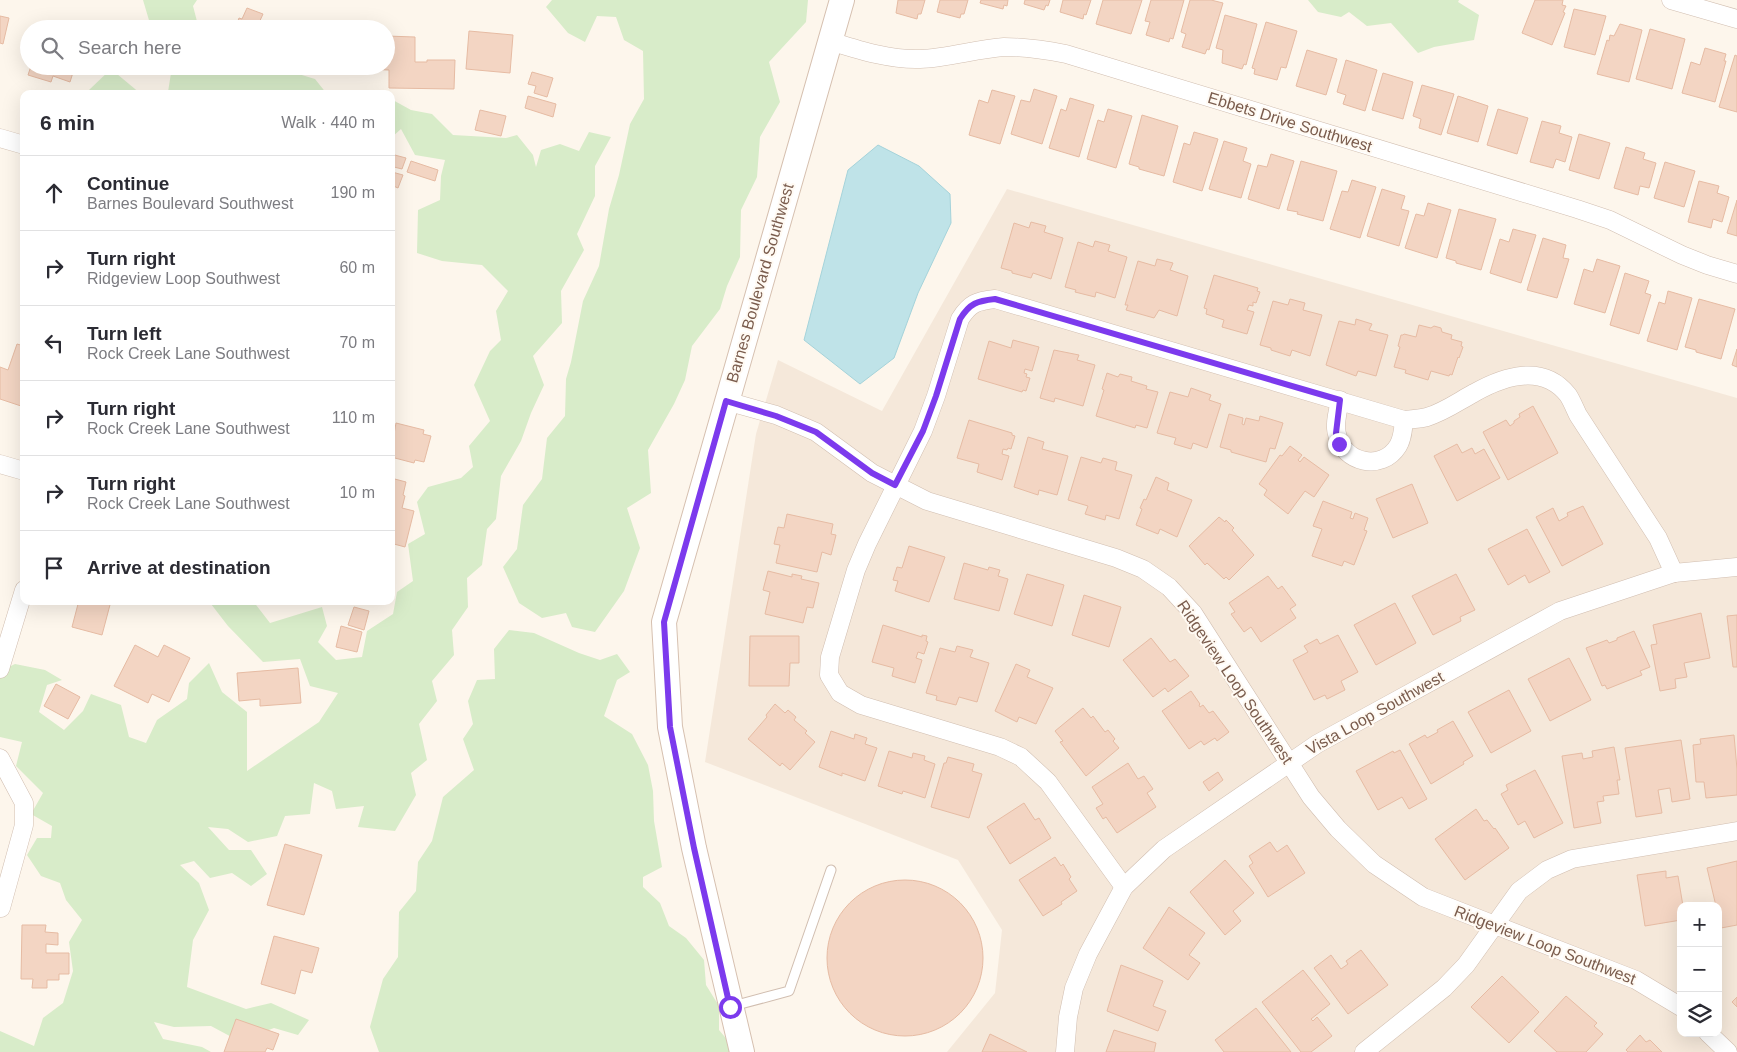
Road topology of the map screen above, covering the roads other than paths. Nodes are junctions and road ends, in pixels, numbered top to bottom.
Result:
1 (842, 0) edge
2 (1671, 0) edge
3 (1737, 19) edge
4 (830, 41) junction
5 (0, 138) edge
6 (20, 144) edge
7 (1737, 274) edge
8 (1340, 400) junction
9 (726, 401) junction
10 (1404, 420) junction
11 (0, 464) edge
12 (20, 470) edge
13 (895, 485) junction
14 (1737, 567) edge
15 (1674, 573) junction
16 (20, 603) edge
17 (0, 669) edge
18 (0, 758) edge
19 (1289, 763) junction
20 (1737, 831) edge
21 (831, 870) dead end
22 (1124, 887) junction
23 (1, 908) edge
24 (1494, 925) junction
25 (1677, 1006) edge
26 (730, 1007) junction
27 (1712, 1037) edge
28 (742, 1052) edge
29 (1065, 1052) edge
30 (1364, 1052) edge
31 (1728, 1052) edge

1 - 4 street, Barnes Boulevard Southwest
2 - 3 street
4 - 7 street, Ebbets Drive Southwest
4 - 9 street, Barnes Boulevard Southwest
5 - 6 street
8 - 10 street
8 - 10 street
8 - 13 street
9 - 13 street, Ridgeview Loop Southwest
9 - 26 street, Barnes Boulevard Southwest
10 - 15 street
11 - 12 street
13 - 19 street, Ridgeview Loop Southwest
13 - 22 street
14 - 15 street, Vista Loop Southwest
15 - 19 street, Vista Loop Southwest
16 - 17 street
18 - 23 street
19 - 22 street, Vista Loop Southwest
19 - 24 street, Ridgeview Loop Southwest
20 - 24 street
21 - 26 lane
22 - 29 street, Vista Loop Southwest
24 - 25 street, Ridgeview Loop Southwest
24 - 30 street
26 - 28 street, Barnes Boulevard Southwest
27 - 31 street

